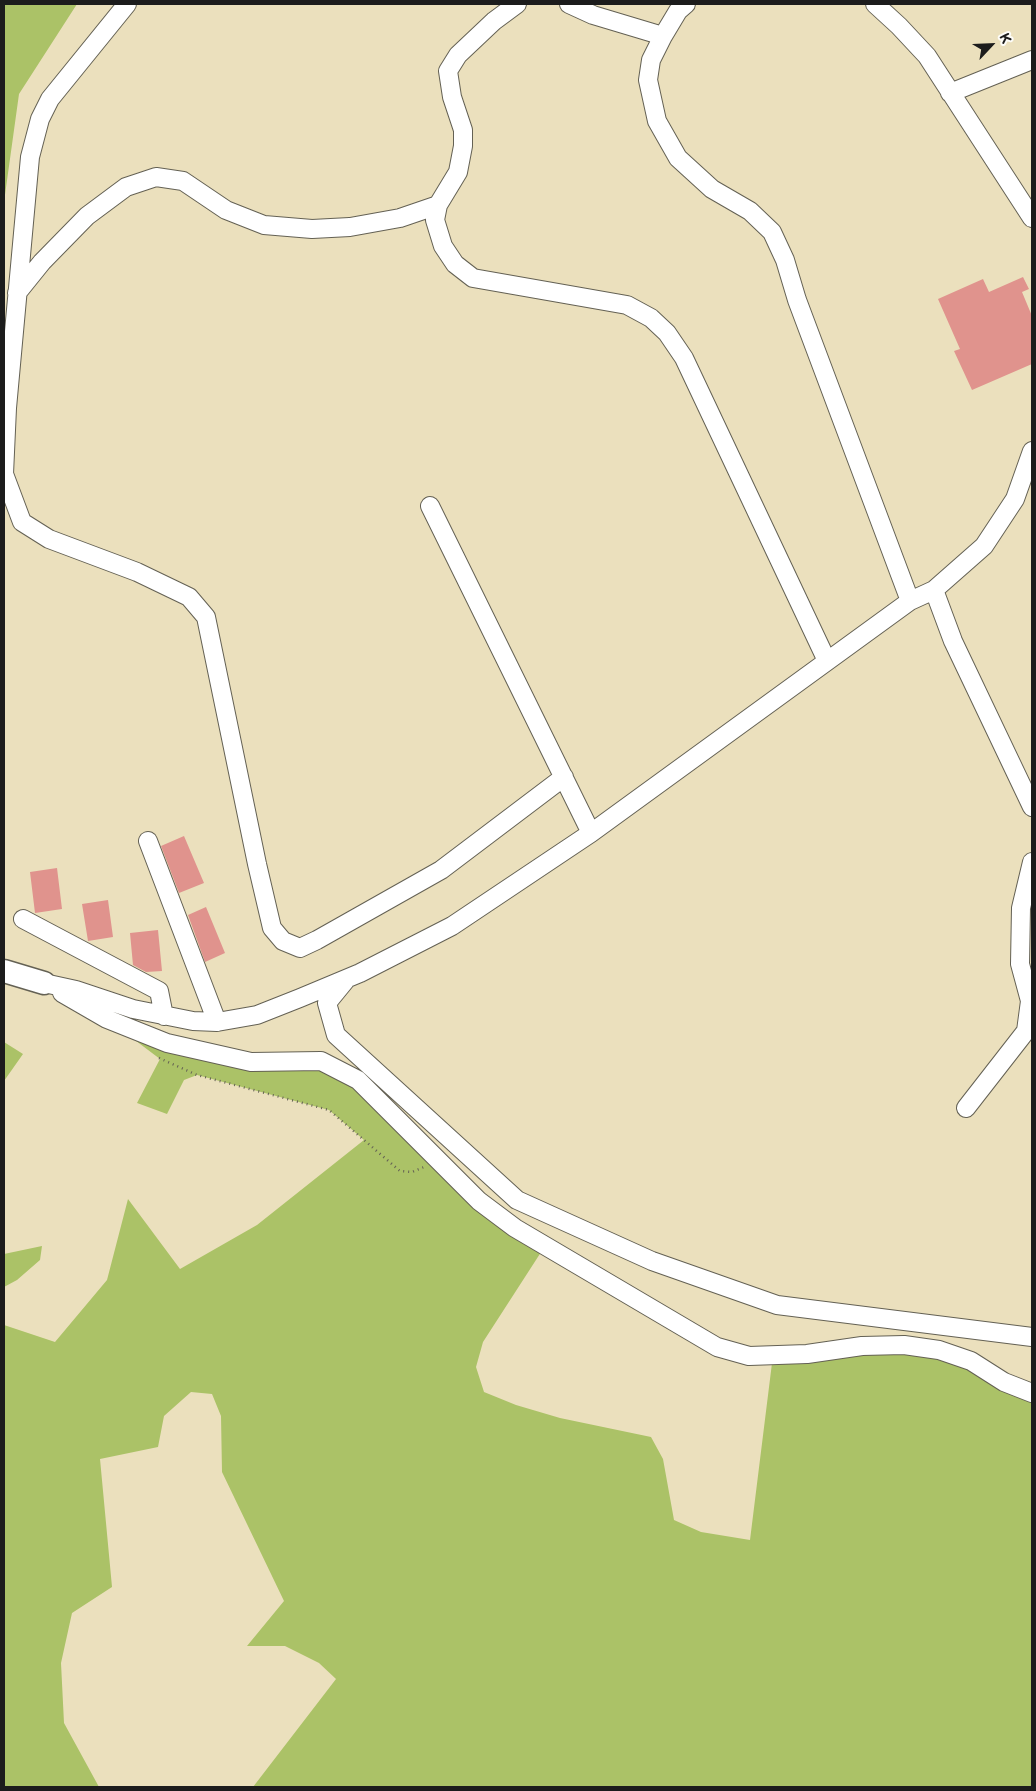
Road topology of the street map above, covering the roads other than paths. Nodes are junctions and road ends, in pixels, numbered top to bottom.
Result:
1 (127, 4) edge
2 (517, 4) edge
3 (569, 4) edge
4 (686, 4) edge
5 (880, 6) edge
6 (663, 36) junction
7 (1032, 60) edge
8 (950, 93) junction
9 (438, 205) junction
10 (1032, 218) edge
11 (17, 294) junction
12 (1032, 451) edge
13 (430, 506) dead end
14 (934, 590) junction
15 (910, 601) junction
16 (827, 661) junction
17 (564, 777) junction
18 (1028, 790) edge
19 (1032, 807) edge
20 (592, 833) junction
21 (148, 841) dead end
22 (1032, 862) edge
23 (23, 919) dead end
24 (4, 971) edge
25 (346, 979) junction
26 (44, 983) junction
27 (164, 1016) junction
28 (217, 1022) junction
29 (966, 1108) dead end
30 (1032, 1337) edge
31 (1032, 1393) edge

1 - 11 street
2 - 9 street
3 - 6 street
4 - 6 street
5 - 8 street
6 - 15 street
7 - 8 street
8 - 10 street
9 - 11 street
9 - 16 street
11 - 17 street
12 - 14 street
13 - 17 street
14 - 15 street
14 - 18 street
15 - 16 street
16 - 20 street
17 - 20 street
18 - 19 street
20 - 25 street
21 - 28 street
22 - 29 street
23 - 27 street
24 - 26 main road
25 - 28 street
25 - 30 street
26 - 27 street
26 - 31 street
27 - 28 street

